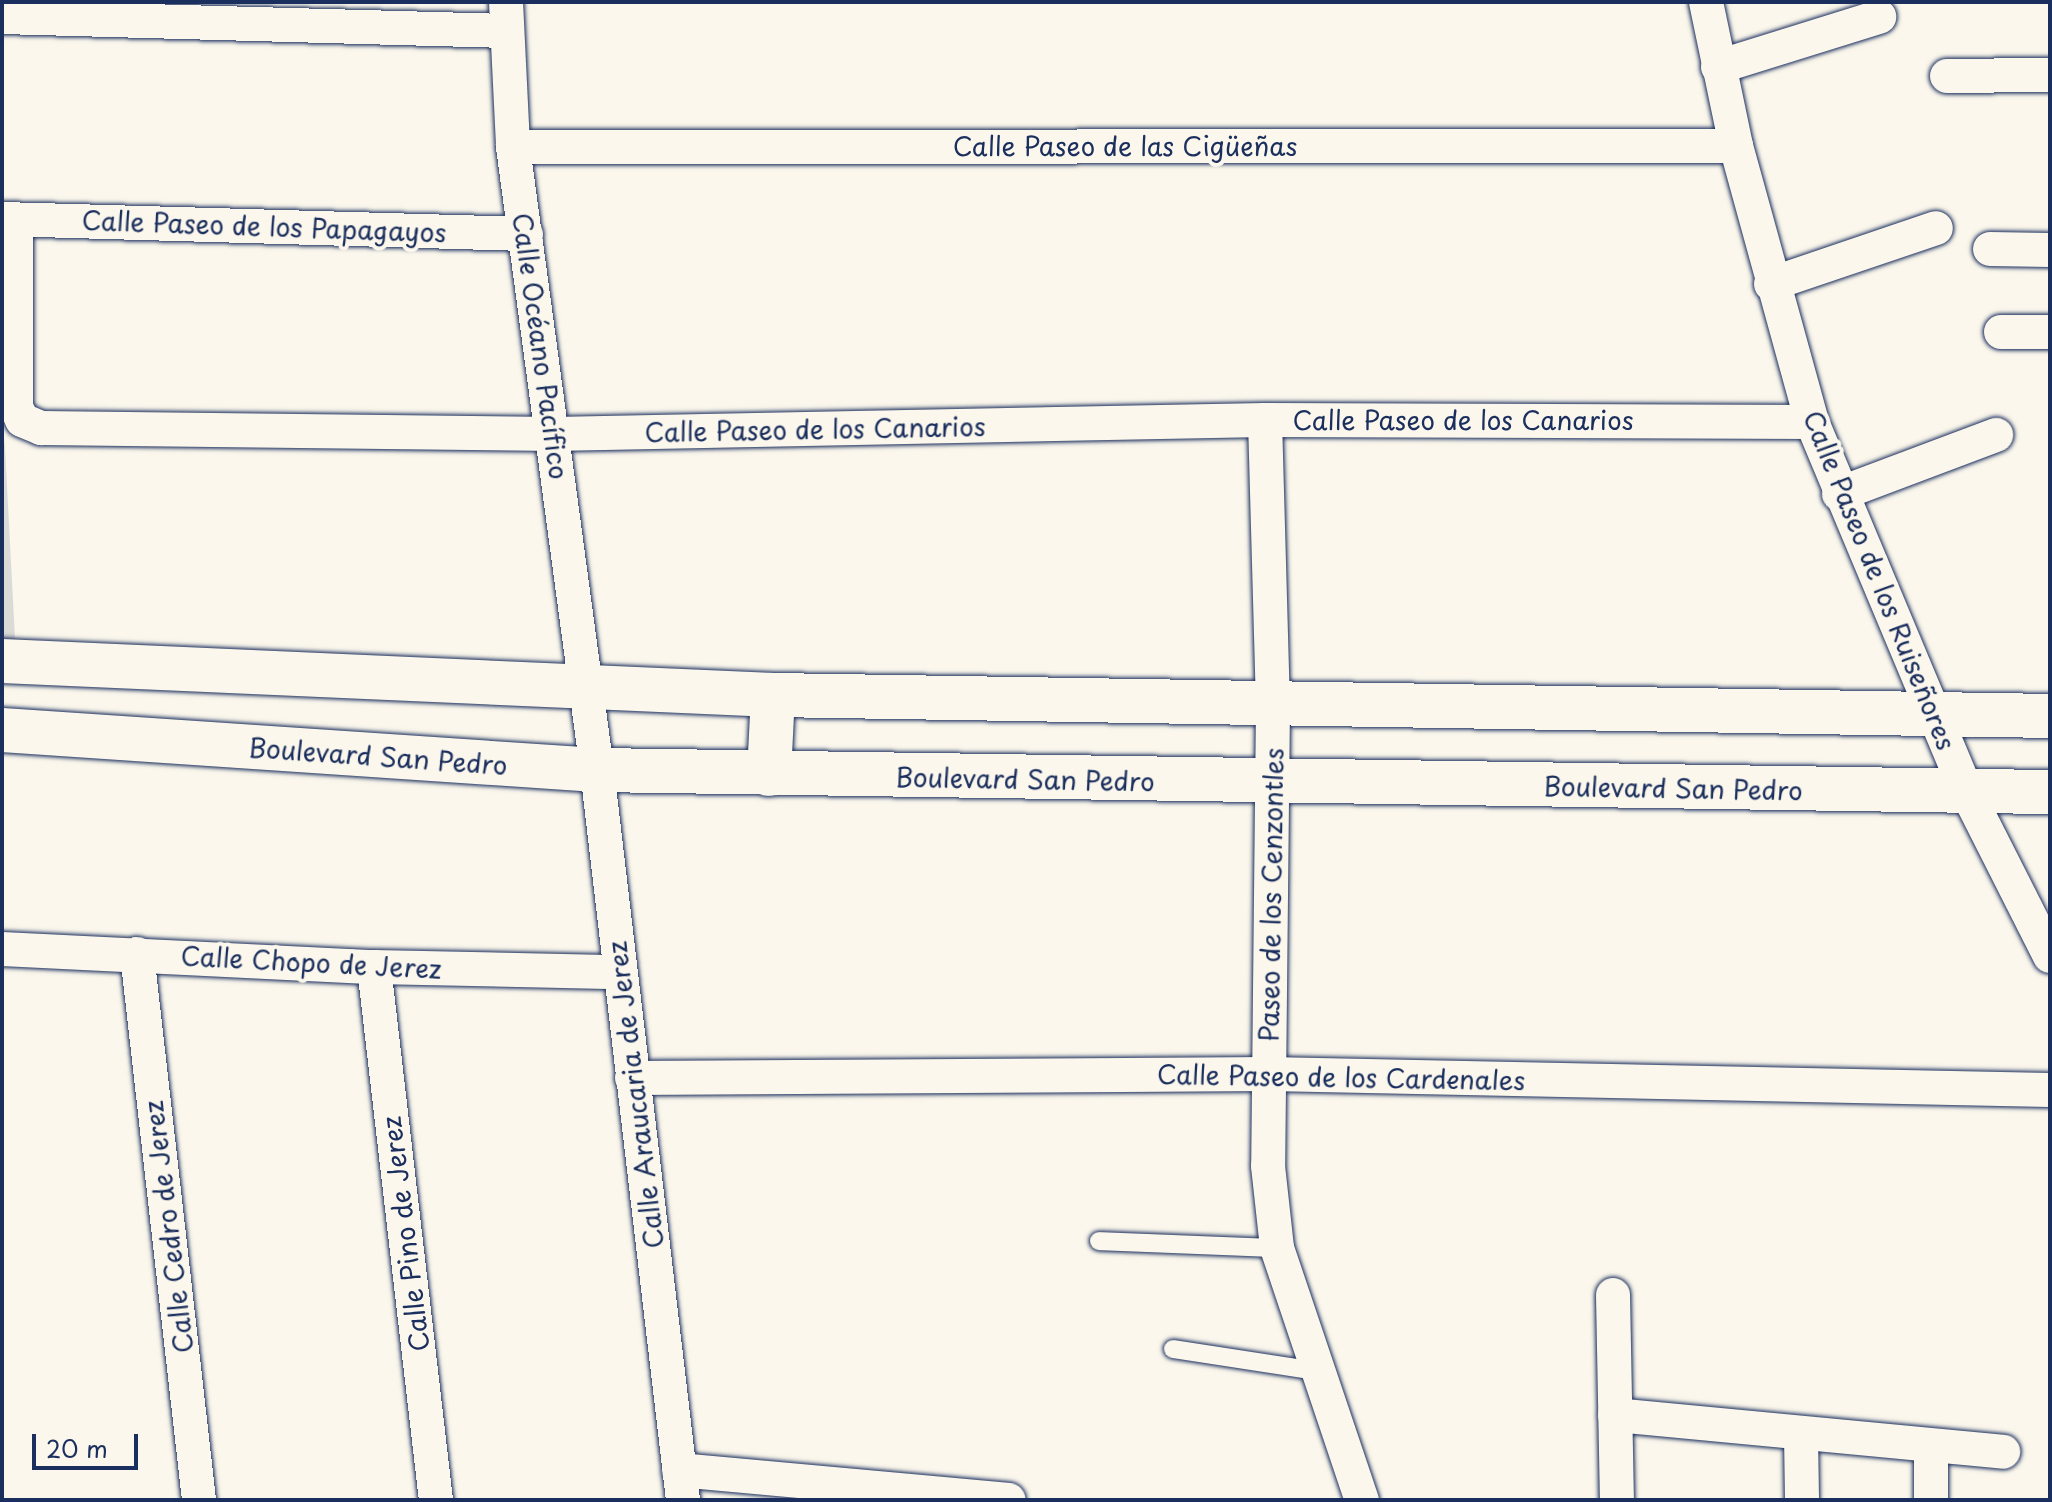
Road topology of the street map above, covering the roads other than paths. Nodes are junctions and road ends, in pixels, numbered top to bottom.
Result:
1 (1706, 2) edge
2 (506, 16) edge
3 (2, 17) edge
4 (1879, 17) dead end
5 (1718, 67) junction
6 (2050, 75) edge
7 (1947, 76) dead end
8 (1736, 146) junction
9 (513, 147) junction
10 (9, 220) edge
11 (1936, 228) dead end
12 (526, 234) junction
13 (1990, 249) dead end
14 (2050, 250) edge
15 (1771, 284) junction
16 (2001, 332) dead end
17 (2050, 332) edge
18 (1265, 420) junction
19 (1812, 422) junction
20 (553, 434) junction
21 (1996, 435) dead end
22 (1839, 494) junction
23 (2, 661) edge
24 (61, 663) junction
25 (586, 690) junction
26 (773, 695) junction
27 (1273, 705) junction
28 (1934, 712) junction
29 (2050, 716) edge
30 (2, 730) edge
31 (61, 732) junction
32 (597, 770) junction
33 (769, 774) junction
34 (1273, 784) junction
35 (1966, 790) junction
36 (2050, 792) edge
37 (2, 949) edge
38 (137, 954) junction
39 (2050, 956) edge
40 (374, 967) junction
41 (620, 972) junction
42 (1269, 1074) junction
43 (632, 1078) junction
44 (2050, 1090) edge
45 (1099, 1241) dead end
46 (1277, 1248) junction
47 (1613, 1295) dead end
48 (1173, 1349) dead end
49 (1316, 1371) junction
50 (1615, 1415) junction
51 (1801, 1435) junction
52 (1931, 1447) junction
53 (2003, 1452) dead end
54 (681, 1485) edge
55 (199, 1500) edge
56 (436, 1500) edge
57 (1009, 1500) edge
58 (1362, 1500) edge
59 (1617, 1500) edge
60 (1802, 1500) edge
61 (1931, 1500) edge

1 - 5 street, Calle Paseo de los Ruiseñores
2 - 3 street
2 - 9 street, Calle Océano Pacífico
4 - 5 street
5 - 8 street, Calle Paseo de los Ruiseñores
6 - 7 street
8 - 9 street, Calle Paseo de las Cigüeñas
8 - 15 street, Calle Paseo de los Ruiseñores
9 - 12 street, Calle Océano Pacífico
10 - 12 street, Calle Paseo de los Papagayos
10 - 20 street, Calle Paseo de los Canarios
11 - 15 street
12 - 20 street, Calle Océano Pacífico
13 - 14 street
15 - 19 street, Calle Paseo de los Ruiseñores
16 - 17 street
18 - 19 street, Calle Paseo de los Canarios
18 - 20 street, Calle Paseo de los Canarios
18 - 27 street, Paseo de los Cenzontles
19 - 22 street, Calle Paseo de los Ruiseñores
20 - 25 street, Calle Océano Pacífico
21 - 22 street
22 - 28 street, Calle Paseo de los Ruiseñores
23 - 24 street
24 - 25 street
24 - 31 street
25 - 26 street
25 - 32 street, Calle Araucaria de Jerez
26 - 27 street
26 - 33 street
27 - 28 street
27 - 34 street, Paseo de los Cenzontles
28 - 29 street
28 - 35 street, Calle Paseo de los Ruiseñores
30 - 31 street, Boulevard San Pedro
31 - 32 street, Boulevard San Pedro
32 - 33 street, Boulevard San Pedro
32 - 41 street, Calle Araucaria de Jerez
33 - 34 street, Boulevard San Pedro
34 - 35 street, Boulevard San Pedro
34 - 42 street, Paseo de los Cenzontles
35 - 36 street, Boulevard San Pedro
35 - 39 street, Calle Paseo de los Ruiseñores
37 - 38 street, Calle Chopo de Jerez
38 - 40 street, Calle Chopo de Jerez
38 - 55 street, Calle Cedro de Jerez
40 - 41 street, Calle Chopo de Jerez
40 - 56 street, Calle Pino de Jerez
41 - 43 street, Calle Araucaria de Jerez
42 - 43 street, Calle Paseo de los Cardenales
42 - 44 street, Calle Paseo de los Cardenales
42 - 46 street, Paseo de los Cenzontles
43 - 54 street, Calle Araucaria de Jerez
45 - 46 lane
46 - 49 street, Paseo de los Cenzontles
47 - 50 street
48 - 49 lane
49 - 58 street, Paseo de los Cenzontles
50 - 51 street
50 - 59 street
51 - 52 street
51 - 60 street
52 - 53 street
52 - 61 street
54 - 57 street

